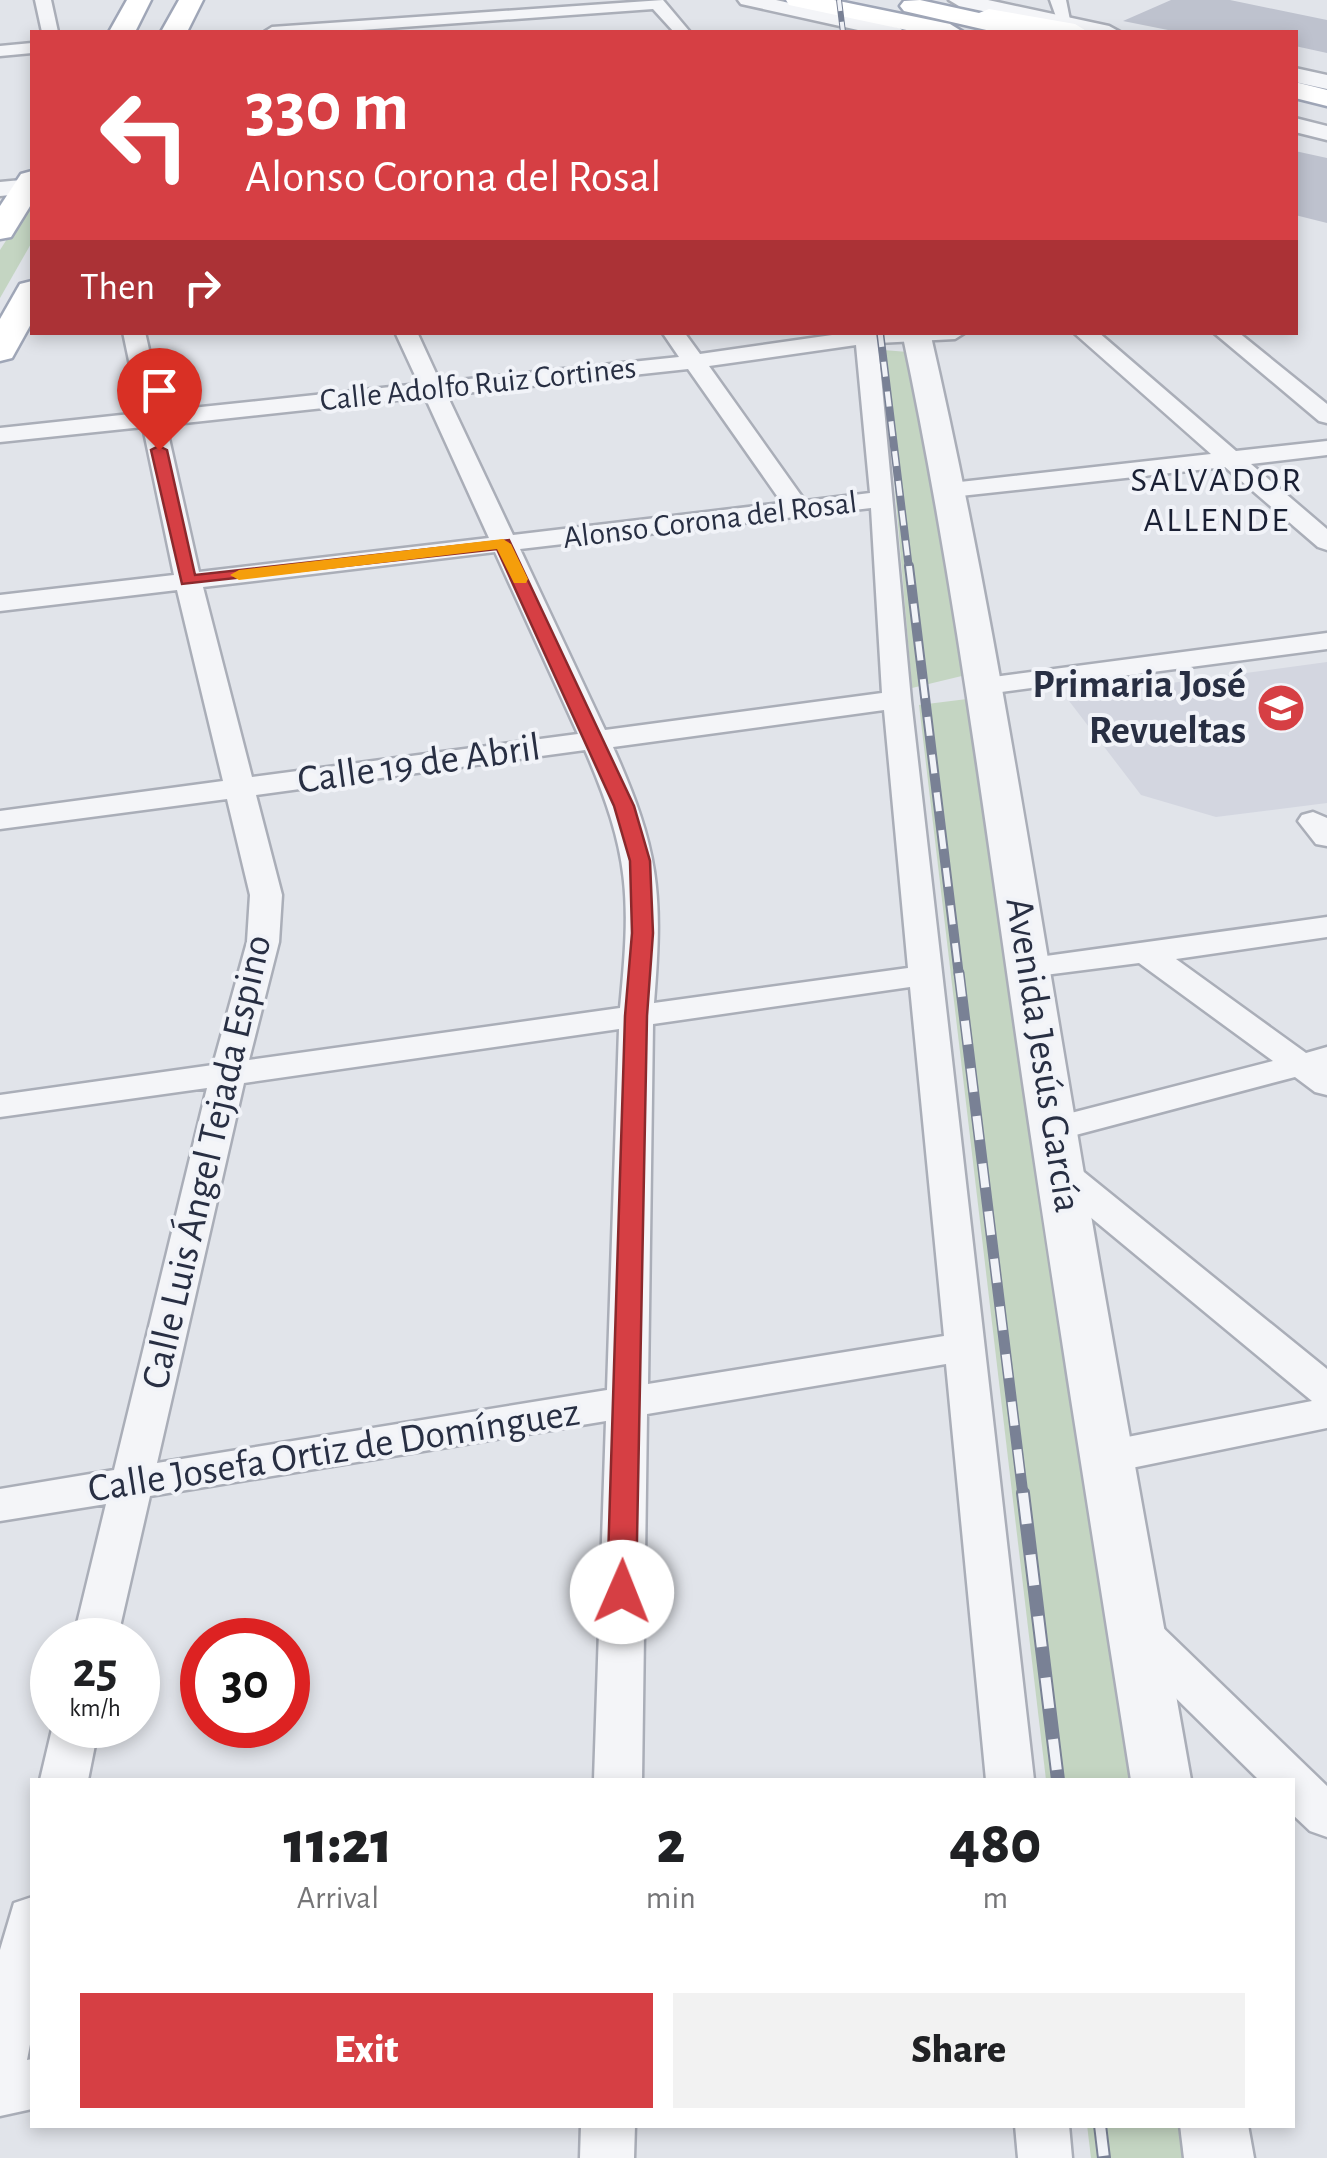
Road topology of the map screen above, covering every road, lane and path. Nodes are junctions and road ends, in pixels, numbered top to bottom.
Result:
1 (43, 0) edge
2 (191, 0) edge
3 (452, 0) edge
4 (748, 0) edge
5 (1058, 0) edge
6 (655, 2) edge
7 (818, 11) edge
8 (950, 15) edge
9 (868, 18) edge
10 (468, 25) edge
11 (270, 27) edge
12 (1070, 28) edge
13 (50, 30) edge
14 (175, 30) edge
15 (680, 30) edge
16 (967, 30) edge
17 (1017, 30) edge
18 (30, 48) edge
19 (0, 50) edge
20 (1298, 102) edge
21 (1327, 108) edge
22 (1298, 115) edge
23 (1327, 121) edge
24 (1298, 126) edge
25 (1327, 133) edge
26 (23, 185) edge
27 (0, 230) edge
28 (30, 298) edge
29 (135, 335) edge
30 (407, 335) edge
31 (675, 335) edge
32 (867, 335) edge
33 (929, 335) edge
34 (1087, 335) edge
35 (1228, 335) edge
36 (0, 351) edge
37 (694, 362) junction
38 (430, 388) junction
39 (1327, 416) edge
40 (152, 418) junction
41 (0, 434) edge
42 (1327, 448) edge
43 (1228, 459) junction
44 (951, 490) junction
45 (884, 499) junction
46 (798, 509) junction
47 (1327, 542) edge
48 (503, 544) junction
49 (188, 581) junction
50 (0, 603) edge
51 (1327, 641) edge
52 (986, 686) junction
53 (897, 700) junction
54 (596, 740) junction
55 (241, 788) junction
56 (0, 820) edge
57 (1327, 927) edge
58 (1146, 954) junction
59 (1029, 967) junction
60 (927, 975) junction
61 (636, 1016) junction
62 (1318, 1069) edge
63 (228, 1074) junction
64 (0, 1106) edge
65 (1053, 1128) junction
66 (1061, 1173) junction
67 (963, 1348) junction
68 (1327, 1391) edge
69 (626, 1403) junction
70 (1327, 1413) edge
71 (1107, 1457) junction
72 (130, 1484) junction
73 (0, 1506) edge
74 (101, 1618) edge
75 (1139, 1633) junction
76 (71, 1748) edge
77 (64, 1778) edge
78 (618, 1778) edge
79 (1010, 1778) edge
80 (1161, 1778) edge
81 (1288, 1778) edge
82 (1295, 1785) edge
83 (1327, 1816) edge
84 (30, 1928) edge
85 (0, 2064) edge
86 (30, 2084) edge
87 (0, 2091) edge
88 (608, 2128) edge
89 (1042, 2128) edge
90 (1214, 2128) edge
91 (607, 2158) edge
92 (1044, 2158) edge
93 (1219, 2158) edge

1 - 13 street
2 - 14 main road
3 - 10 street
4 - 7 street
5 - 12 street
6 - 10 street
6 - 15 street
7 - 9 main road
8 - 9 main road
8 - 12 main road
8 - 17 main road
9 - 16 main road
10 - 11 street
18 - 19 street
20 - 21 main road
22 - 23 main road
24 - 25 street
26 - 27 main road
28 - 36 main road
29 - 40 street, Calle Luis Ángel Tejada Espino
30 - 38 street
31 - 37 street
32 - 37 street, Calle Adolfo Ruiz Cortines
32 - 45 street
33 - 44 street, Avenida Jesús García
34 - 43 street
35 - 39 street
37 - 38 street, Calle Adolfo Ruiz Cortines
37 - 46 street
38 - 40 street, Calle Adolfo Ruiz Cortines
38 - 48 street
40 - 41 street, Calle Adolfo Ruiz Cortines
40 - 49 street, Calle Luis Ángel Tejada Espino
42 - 43 street
43 - 44 street
43 - 47 street
44 - 52 street, Avenida Jesús García
45 - 46 street, Alonso Corona del Rosal
45 - 53 street
46 - 48 street, Alonso Corona del Rosal
48 - 49 street, Alonso Corona del Rosal
48 - 54 street
49 - 50 street, Alonso Corona del Rosal
49 - 55 street, Calle Luis Ángel Tejada Espino
51 - 52 street
52 - 59 street, Avenida Jesús García
53 - 54 street, Calle 19 de Abril
53 - 60 street
54 - 55 street, Calle 19 de Abril
54 - 61 street
55 - 56 street, Calle 19 de Abril
55 - 63 street, Calle Luis Ángel Tejada Espino
57 - 58 street
58 - 59 street
58 - 62 street
59 - 65 street, Avenida Jesús García
60 - 61 street
60 - 67 street
61 - 63 street
61 - 69 street
62 - 65 street
63 - 64 street
63 - 72 street, Calle Luis Ángel Tejada Espino
65 - 66 street, Avenida Jesús García
66 - 68 street
66 - 71 street, Avenida Jesús García
67 - 69 street, Calle Josefa Ortiz de Domínguez
67 - 79 street
69 - 72 street, Calle Josefa Ortiz de Domínguez
69 - 78 street
70 - 71 street
71 - 75 street, Avenida Jesús García
72 - 73 street, Calle Josefa Ortiz de Domínguez
72 - 74 street, Calle Luis Ángel Tejada Espino
75 - 80 street, Avenida Jesús García
75 - 81 street
76 - 77 street
82 - 83 street
84 - 85 street
86 - 87 street
88 - 91 street
89 - 92 street
90 - 93 street

